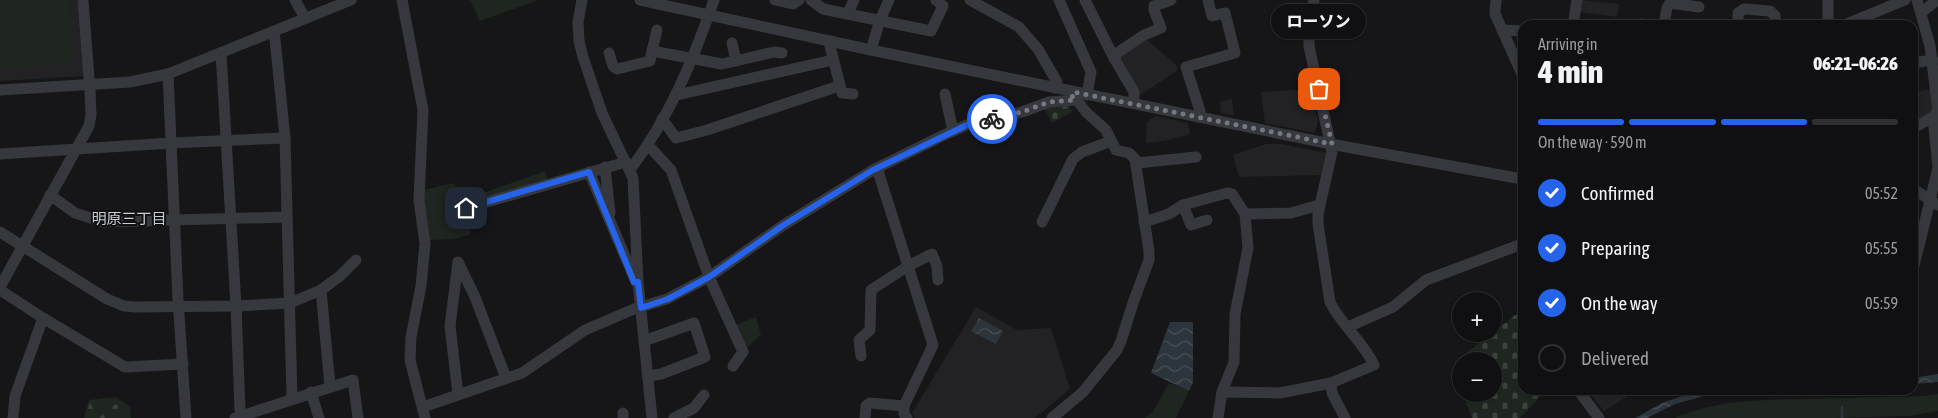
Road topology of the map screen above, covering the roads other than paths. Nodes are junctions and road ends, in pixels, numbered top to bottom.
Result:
1 (83, 0) edge
2 (295, 0) edge
3 (351, 0) edge
4 (402, 0) edge
5 (582, 0) edge
6 (640, 0) edge
7 (714, 0) edge
8 (775, 0) edge
9 (800, 0) edge
10 (811, 0) edge
11 (854, 0) edge
12 (890, 0) edge
13 (936, 0) edge
14 (970, 0) edge
15 (1059, 0) edge
16 (1085, 0) edge
17 (1171, 0) edge
18 (1208, 0) edge
19 (1314, 0) edge
20 (1496, 0) edge
21 (1577, 0) edge
22 (1828, 0) edge
23 (1906, 0) edge
24 (1918, 0) edge
25 (1937, 0) edge
26 (1699, 7) dead end
27 (1922, 12) junction
28 (848, 13) junction
29 (709, 15) junction
30 (306, 18) junction
31 (880, 20) junction
32 (1574, 20) edge
33 (1665, 20) edge
34 (1738, 20) edge
35 (1775, 20) edge
36 (1828, 20) edge
37 (1856, 20) edge
38 (657, 30) dead end
39 (1502, 30) junction
40 (1518, 31) edge
41 (273, 32) junction
42 (832, 42) junction
43 (732, 43) dead end
44 (1934, 44) edge
45 (871, 50) junction
46 (652, 51) junction
47 (221, 53) junction
48 (609, 53) dead end
49 (782, 53) dead end
50 (1114, 58) junction
51 (693, 59) junction
52 (833, 60) junction
53 (1932, 60) junction
54 (736, 61) junction
55 (1918, 62) edge
56 (1518, 65) edge
57 (168, 74) junction
58 (89, 84) junction
59 (840, 86) junction
60 (1055, 88) junction
61 (0, 90) edge
62 (853, 94) dead end
63 (946, 94) dead end
64 (677, 95) junction
65 (1087, 95) junction
66 (1074, 96) junction
67 (1134, 104) junction
68 (1933, 117) junction
69 (1199, 118) junction
70 (662, 119) junction
71 (1918, 126) edge
72 (953, 131) junction
73 (285, 138) junction
74 (226, 141) junction
75 (1111, 141) junction
76 (171, 143) junction
77 (1332, 144) junction
78 (648, 145) junction
79 (76, 149) junction
80 (0, 154) edge
81 (1196, 156) dead end
82 (1137, 164) junction
83 (628, 166) junction
84 (606, 167) junction
85 (877, 168) junction
86 (1938, 168) edge
87 (589, 172) junction
88 (1518, 178) edge
89 (1918, 192) edge
90 (50, 195) junction
91 (1934, 203) edge
92 (1184, 205) junction
93 (1319, 206) junction
94 (466, 208) dead end
95 (1245, 214) junction
96 (287, 217) junction
97 (231, 219) junction
98 (174, 220) junction
99 (1207, 220) dead end
100 (1042, 222) dead end
101 (1144, 222) junction
102 (611, 227) junction
103 (0, 232) edge
104 (22, 246) junction
105 (1518, 246) edge
106 (1918, 255) edge
107 (356, 260) dead end
108 (908, 266) junction
109 (709, 277) junction
110 (938, 280) dead end
111 (638, 282) junction
112 (0, 286) edge
113 (0, 290) edge
114 (320, 290) junction
115 (290, 303) junction
116 (178, 306) junction
117 (236, 306) junction
118 (641, 308) junction
119 (43, 318) junction
120 (1348, 327) junction
121 (644, 341) junction
122 (860, 356) dead end
123 (183, 364) junction
124 (733, 366) dead end
125 (648, 376) junction
126 (506, 378) junction
127 (1331, 384) junction
128 (330, 386) junction
129 (311, 392) junction
130 (1222, 392) junction
131 (458, 394) junction
132 (704, 395) dead end
133 (1582, 395) edge
134 (292, 398) junction
135 (904, 406) junction
136 (424, 412) edge
137 (238, 417) edge
138 (13, 418) edge
139 (186, 418) edge
140 (319, 418) edge
141 (358, 418) edge
142 (652, 418) edge
143 (674, 418) edge
144 (865, 418) edge
145 (907, 418) edge
146 (1052, 418) edge
147 (1218, 418) edge
148 (1345, 418) edge
149 (1599, 418) edge

1 - 58 street
2 - 30 street
3 - 30 street
4 - 136 street
5 - 83 street
6 - 29 street
7 - 29 street
8 - 9 street
10 - 28 street
11 - 28 street
12 - 31 street
13 - 31 street
14 - 60 street
15 - 65 street
16 - 50 street
17 - 50 street
18 - 69 street
19 - 77 street
20 - 39 street
21 - 32 street
22 - 36 street
23 - 37 street
24 - 27 street
25 - 27 street
26 - 33 street
27 - 44 street
28 - 31 street
29 - 42 street
29 - 51 street
30 - 41 street
31 - 45 street
34 - 35 street
38 - 46 street
39 - 40 street
39 - 56 street
41 - 47 street
41 - 73 street
42 - 45 street
42 - 52 street
43 - 54 street
44 - 53 street
45 - 60 street
46 - 48 street
46 - 51 street
47 - 57 street
47 - 74 street
49 - 54 street
50 - 67 street
51 - 54 street
51 - 64 street
52 - 59 street
52 - 64 street
53 - 55 street
53 - 68 street
57 - 58 street
57 - 76 street
58 - 61 street
58 - 79 street
59 - 62 street
59 - 70 street
60 - 66 street
63 - 72 street
64 - 70 street
65 - 66 street
65 - 67 street
66 - 72 street
66 - 75 street
67 - 69 street
68 - 71 street
68 - 86 street
69 - 77 street
70 - 78 street
72 - 85 street
73 - 74 street
73 - 96 street
74 - 76 street
74 - 97 street
75 - 82 street
75 - 100 street
76 - 79 street
76 - 98 street
77 - 88 street
77 - 93 street
78 - 83 street
78 - 109 street
79 - 80 street
79 - 90 street
81 - 82 street
82 - 101 street
83 - 84 street
83 - 111 street
84 - 87 street
84 - 102 street
85 - 108 street
85 - 109 street
86 - 91 street
87 - 94 street
87 - 102 street
89 - 91 street
90 - 98 street
90 - 104 street
91 - 106 street
92 - 95 street
92 - 99 street
92 - 101 street
93 - 95 street
93 - 120 street
95 - 130 street
96 - 97 street
96 - 115 street
97 - 98 street
97 - 117 street
98 - 116 street
101 - 146 street
102 - 111 street
103 - 104 street
104 - 112 street
104 - 116 street
105 - 120 street
107 - 114 street
108 - 110 street
108 - 122 street
108 - 135 street
109 - 118 street
109 - 124 street
111 - 118 street
113 - 119 street
114 - 115 street
114 - 128 street
115 - 117 street
115 - 134 street
116 - 117 street
116 - 123 street
117 - 137 street
118 - 121 street
118 - 126 street
119 - 123 street
119 - 138 street
120 - 127 street
121 - 125 street
121 - 125 street
123 - 139 street
125 - 142 street
126 - 131 street
126 - 131 street
127 - 130 street
127 - 148 street
128 - 129 street
128 - 141 street
129 - 134 street
129 - 140 street
130 - 147 street
131 - 136 street
132 - 143 street
133 - 149 street
134 - 137 street
135 - 144 street
135 - 145 street

